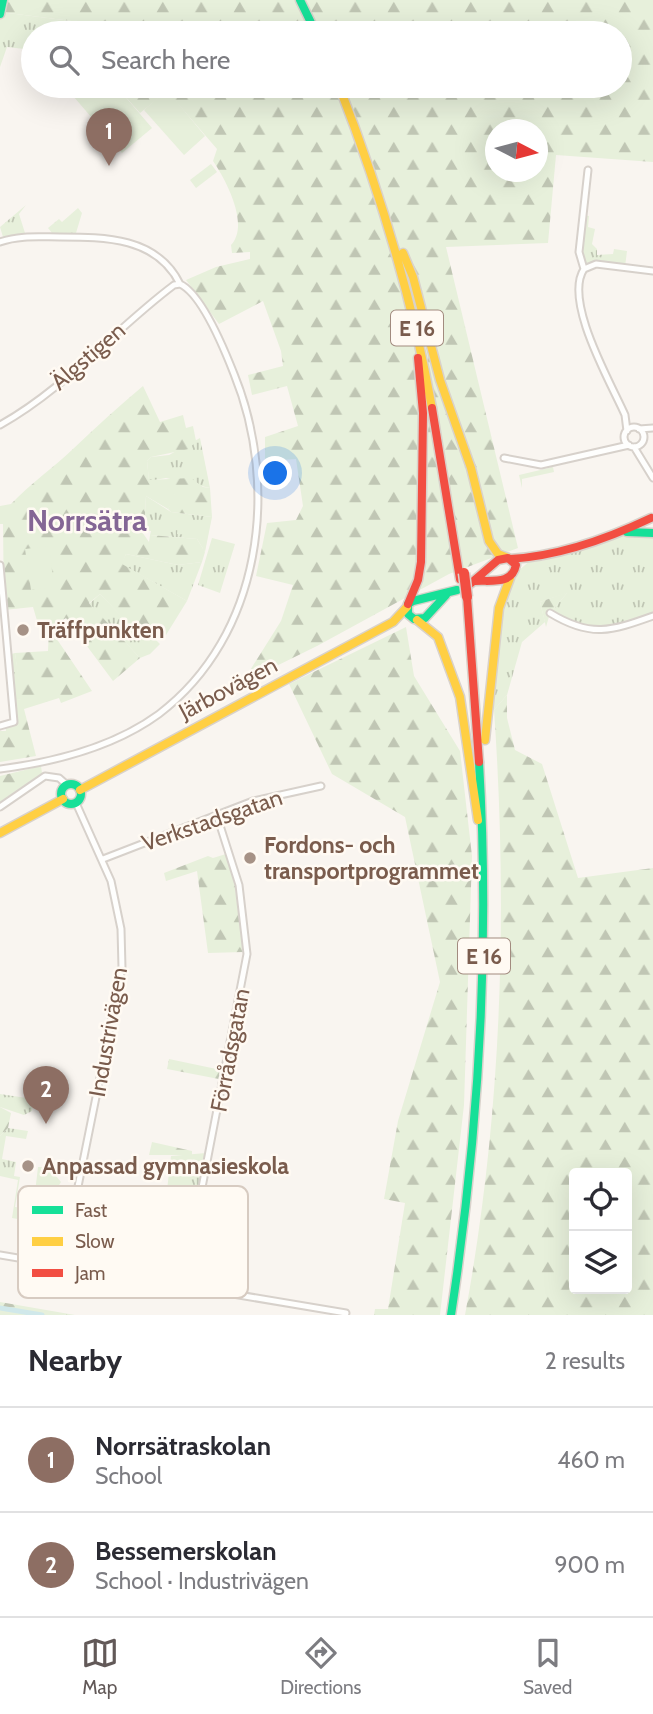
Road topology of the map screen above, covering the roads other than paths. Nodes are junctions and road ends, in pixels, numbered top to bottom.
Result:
1 (3, 0) edge
2 (300, 0) edge
3 (307, 0) edge
4 (0, 13) edge
5 (310, 21) edge
6 (317, 21) edge
7 (344, 98) edge
8 (349, 98) edge
9 (588, 170) dead end
10 (0, 242) edge
11 (403, 253) junction
12 (584, 269) junction
13 (653, 271) edge
14 (177, 284) junction
15 (415, 318) junction
16 (625, 415) junction
17 (0, 425) edge
18 (637, 428) junction
19 (653, 429) edge
20 (626, 434) junction
21 (643, 440) junction
22 (631, 446) junction
23 (614, 447) junction
24 (504, 458) dead end
25 (647, 464) junction
26 (653, 478) edge
27 (652, 516) edge
28 (624, 532) junction
29 (653, 532) edge
30 (509, 558) junction
31 (532, 559) junction
32 (0, 565) edge
33 (462, 576) junction
34 (512, 576) junction
35 (462, 594) junction
36 (446, 595) junction
37 (408, 605) junction
38 (550, 613) dead end
39 (653, 616) edge
40 (415, 620) junction
41 (393, 622) junction
42 (3, 629) edge
43 (0, 726) edge
44 (0, 769) edge
45 (67, 785) junction
46 (321, 786) dead end
47 (80, 790) junction
48 (63, 799) junction
49 (76, 803) junction
50 (0, 807) edge
51 (217, 816) junction
52 (481, 825) junction
53 (0, 833) edge
54 (103, 859) junction
55 (78, 1186) edge
56 (202, 1186) edge
57 (0, 1255) edge
58 (18, 1258) edge
59 (248, 1296) edge
60 (346, 1312) dead end
61 (449, 1315) edge

1 - 4 main road
2 - 5 main road
3 - 6 main road
7 - 15 main road, E 16
8 - 11 main road, E 16
9 - 12 street
10 - 14 street
11 - 30 main road
11 - 33 main road, E 16
12 - 13 street
12 - 16 street
14 - 17 street, Älgstigen
14 - 44 street
15 - 33 main road, E 16
15 - 37 main road
16 - 18 street
16 - 20 street
18 - 19 street
18 - 20 street
18 - 21 street
19 - 21 street
20 - 22 street
20 - 23 street
21 - 22 street
21 - 25 street
22 - 23 street
22 - 25 street
23 - 24 street
25 - 26 street
27 - 28 main road
27 - 29 main road
28 - 29 main road
28 - 31 main road
30 - 31 main road
30 - 34 main road
30 - 34 main road
31 - 34 main road
32 - 42 street
33 - 35 main road, E 16, bridge
34 - 52 main road
35 - 36 main road
35 - 52 main road, E 16
36 - 37 main road
36 - 40 main road
37 - 40 main road
37 - 41 main road, Järbovägen
38 - 39 street
40 - 41 main road, Järbovägen
40 - 52 main road
41 - 47 main road, Järbovägen
42 - 43 street
45 - 47 main road
45 - 48 main road
45 - 50 street
46 - 51 street, Verkstadsgatan
47 - 49 main road
48 - 49 main road
48 - 53 main road
49 - 54 street, Industrivägen
51 - 54 street, Verkstadsgatan
51 - 56 street, Förrådsgatan
52 - 61 main road, E 16
54 - 55 street, Industrivägen
57 - 58 street
59 - 60 street

